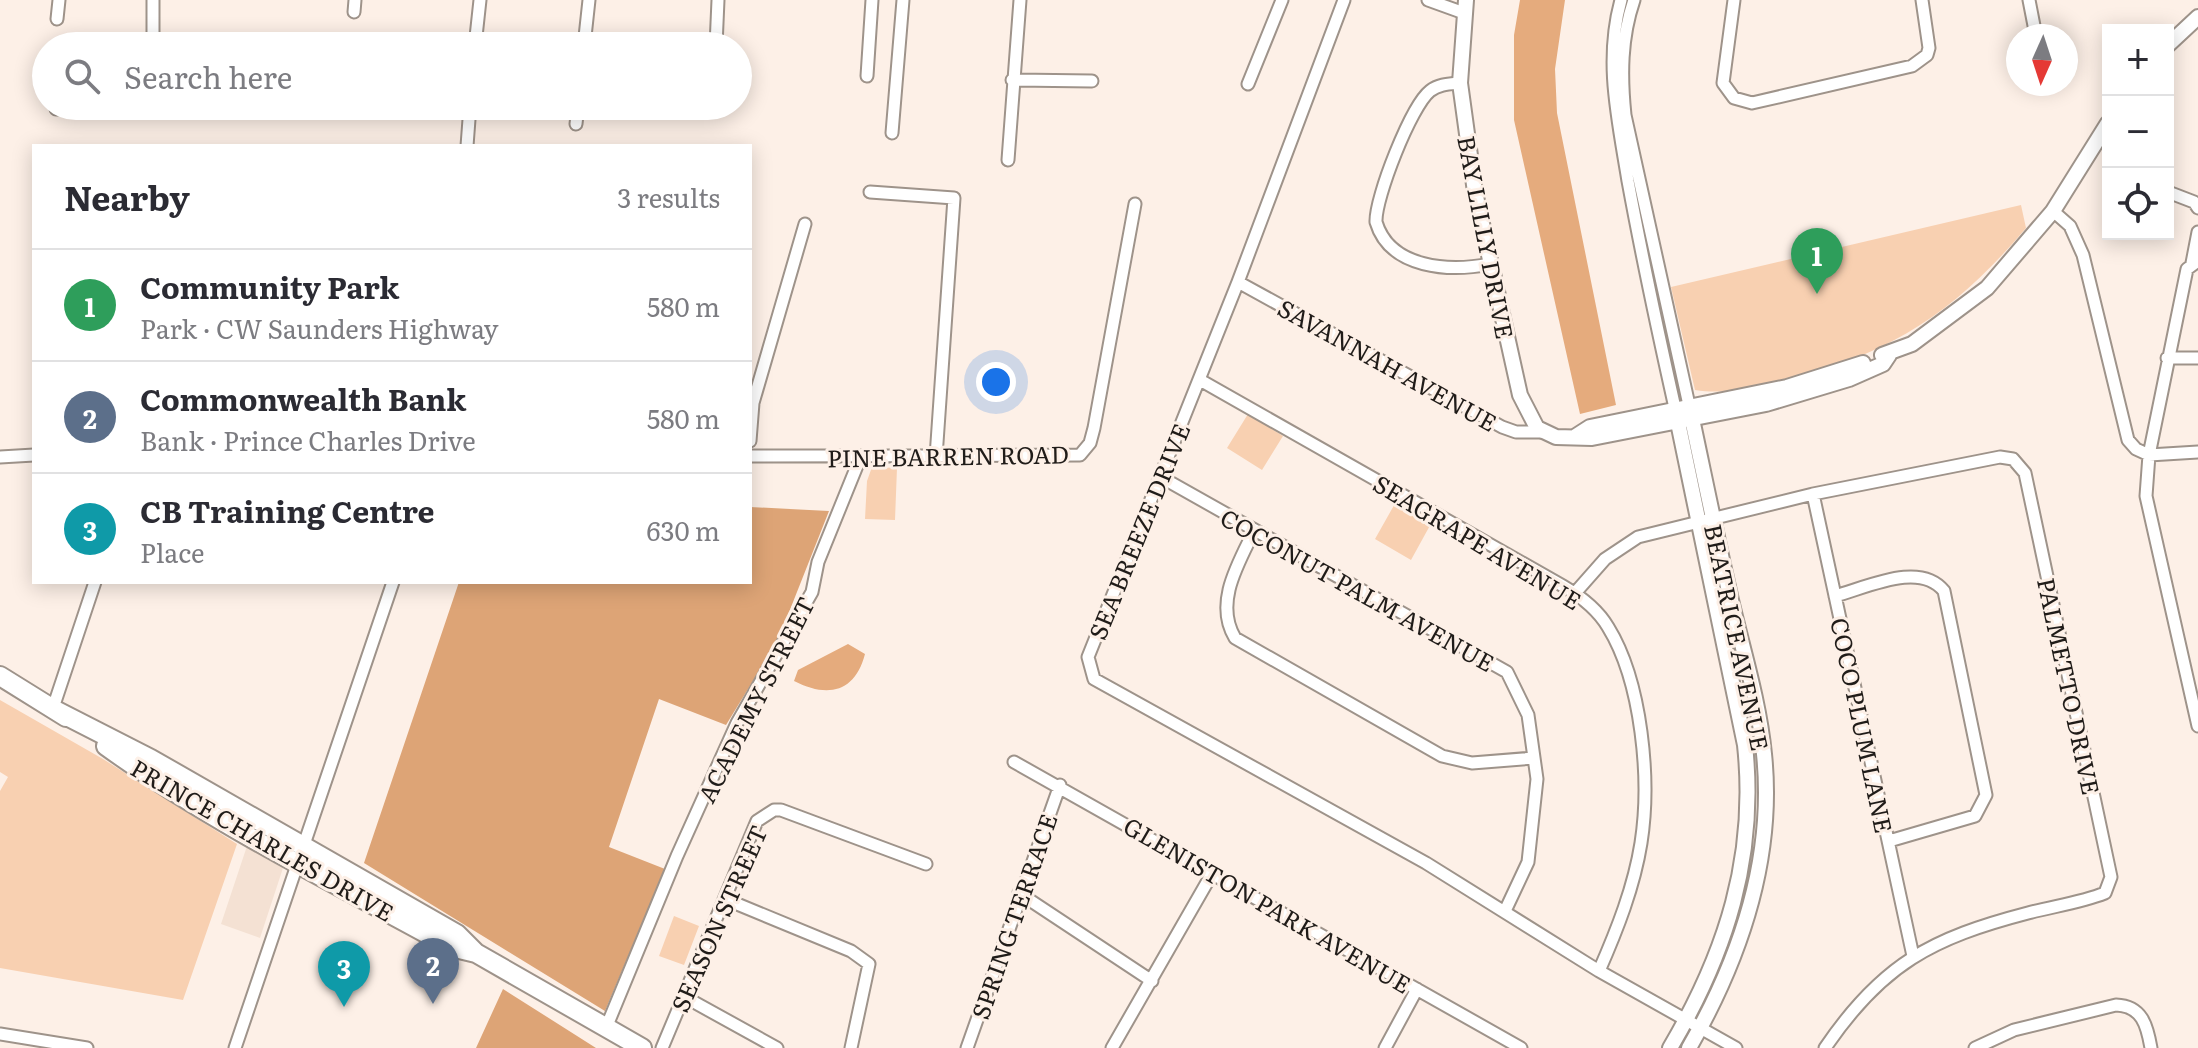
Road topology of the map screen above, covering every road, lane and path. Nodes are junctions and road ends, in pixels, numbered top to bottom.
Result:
1 (59, 0) edge
2 (153, 0) edge
3 (480, 0) edge
4 (589, 0) edge
5 (718, 0) edge
6 (872, 0) edge
7 (903, 0) edge
8 (1020, 0) edge
9 (1282, 0) edge
10 (1344, 0) edge
11 (1428, 0) edge
12 (1621, 0) edge
13 (1634, 0) edge
14 (1734, 0) edge
15 (1922, 0) edge
16 (2029, 0) edge
17 (1465, 6) edge
18 (2198, 17) edge
19 (57, 19) dead end
20 (2034, 24) edge
21 (153, 32) edge
22 (477, 32) edge
23 (586, 32) edge
24 (717, 32) edge
25 (2174, 39) edge
26 (867, 76) dead end
27 (1012, 80) junction
28 (1092, 81) dead end
29 (1460, 83) junction
30 (1248, 84) dead end
31 (469, 120) edge
32 (576, 120) edge
33 (576, 124) dead end
34 (892, 133) dead end
35 (2102, 133) edge
36 (467, 144) edge
37 (1008, 160) dead end
38 (870, 192) dead end
39 (2174, 194) edge
40 (1135, 204) dead end
41 (2198, 208) edge
42 (2053, 211) junction
43 (805, 224) dead end
44 (2198, 232) edge
45 (2195, 262) edge
46 (1490, 264) junction
47 (1238, 282) junction
48 (2167, 358) junction
49 (2198, 358) edge
50 (1200, 380) junction
51 (1683, 414) junction
52 (752, 416) edge
53 (1543, 432) junction
54 (2198, 452) edge
55 (32, 455) edge
56 (2149, 455) junction
57 (752, 456) edge
58 (861, 456) junction
59 (0, 457) edge
60 (936, 457) junction
61 (1159, 476) junction
62 (1813, 494) junction
63 (1705, 520) junction
64 (1254, 531) junction
65 (94, 584) edge
66 (392, 584) edge
67 (1575, 593) junction
68 (1835, 596) junction
69 (0, 676) edge
70 (55, 709) junction
71 (2198, 726) edge
72 (1534, 758) junction
73 (1014, 762) dead end
74 (1060, 785) junction
75 (1889, 841) junction
76 (302, 855) junction
77 (926, 864) dead end
78 (1213, 872) junction
79 (1019, 893) junction
80 (725, 899) junction
81 (1505, 911) junction
82 (1913, 956) junction
83 (1599, 971) junction
84 (1152, 981) junction
85 (1417, 989) junction
86 (683, 996) junction
87 (1687, 1019) junction
88 (606, 1028) junction
89 (1700, 1028) junction
90 (0, 1034) edge
91 (87, 1048) edge
92 (235, 1048) edge
93 (642, 1048) edge
94 (662, 1048) edge
95 (777, 1048) edge
96 (851, 1048) edge
97 (967, 1048) edge
98 (1112, 1048) edge
99 (1385, 1048) edge
100 (1521, 1048) edge
101 (1670, 1048) edge
102 (1689, 1048) edge
103 (1736, 1048) edge
104 (1825, 1048) edge
105 (1975, 1048) edge
106 (2151, 1048) edge

1 - 19 street
2 - 21 street
3 - 22 street
4 - 23 street
5 - 24 street
6 - 26 street
7 - 34 street
8 - 27 street
9 - 30 street
10 - 47 street, SEA BREEZE DRIVE
11 - 17 street
12 - 51 street
13 - 51 street
14 - 15 street
16 - 20 street
17 - 29 main road, BAY LILLY DRIVE
18 - 25 main road
27 - 28 street
27 - 37 street
29 - 46 main road, BAY LILLY DRIVE
29 - 46 street
31 - 36 street
32 - 33 street
35 - 42 main road
38 - 60 street
39 - 41 street
40 - 60 street, PINE BARREN ROAD
42 - 51 main road
42 - 56 street
43 - 52 street
44 - 45 street
45 - 48 street
46 - 53 main road, BAY LILLY DRIVE
47 - 50 street, SEA BREEZE DRIVE
47 - 53 street, SAVANNAH AVENUE
48 - 49 street
48 - 56 street
50 - 61 street, SEA BREEZE DRIVE
50 - 67 street, SEAGRAPE AVENUE
51 - 53 main road
51 - 63 main road, BEATRICE AVENUE
54 - 56 street
55 - 59 street
56 - 71 street
57 - 58 street, PINE BARREN ROAD
58 - 60 street, PINE BARREN ROAD
58 - 88 street, ACADEMY STREET
61 - 64 street, COCONUT PALM AVENUE
61 - 81 street, SEA BREEZE DRIVE
62 - 63 street, PALMETTO DRIVE
62 - 68 street, COCO PLUM LANE
62 - 82 street, PALMETTO DRIVE
63 - 67 street, PALMETTO DRIVE
63 - 87 main road, BEATRICE AVENUE
63 - 89 main road, BEATRICE AVENUE
64 - 72 street, COCONUT PALM AVENUE
64 - 72 street
65 - 70 street
66 - 76 street
67 - 83 street, SEAGRAPE AVENUE
68 - 75 street, COCO PLUM LANE
68 - 75 street
69 - 70 highway, PRINCE CHARLES DRIVE
70 - 76 highway, PRINCE CHARLES DRIVE
72 - 81 street, COCONUT PALM AVENUE
73 - 74 street, GLENISTON PARK AVENUE
74 - 78 street, GLENISTON PARK AVENUE
74 - 79 street, SPRING TERRACE
75 - 82 street, COCO PLUM LANE
76 - 88 highway, PRINCE CHARLES DRIVE
76 - 92 street
77 - 80 street, SEASON STREET
78 - 84 street
78 - 85 street, GLENISTON PARK AVENUE
79 - 84 street
79 - 97 street, SPRING TERRACE
80 - 86 street, SEASON STREET
80 - 96 street
81 - 83 street, SEA BREEZE DRIVE
82 - 104 street, PALMETTO DRIVE
83 - 87 street, SEA BREEZE DRIVE
84 - 98 street
85 - 99 street
85 - 100 street, GLENISTON PARK AVENUE
86 - 94 street, SEASON STREET
86 - 95 street
87 - 89 street, SEA BREEZE DRIVE
87 - 101 main road, BEATRICE AVENUE
88 - 93 highway, PRINCE CHARLES DRIVE
89 - 102 main road, BEATRICE AVENUE
89 - 103 street, SEA BREEZE DRIVE
90 - 91 street
105 - 106 street

